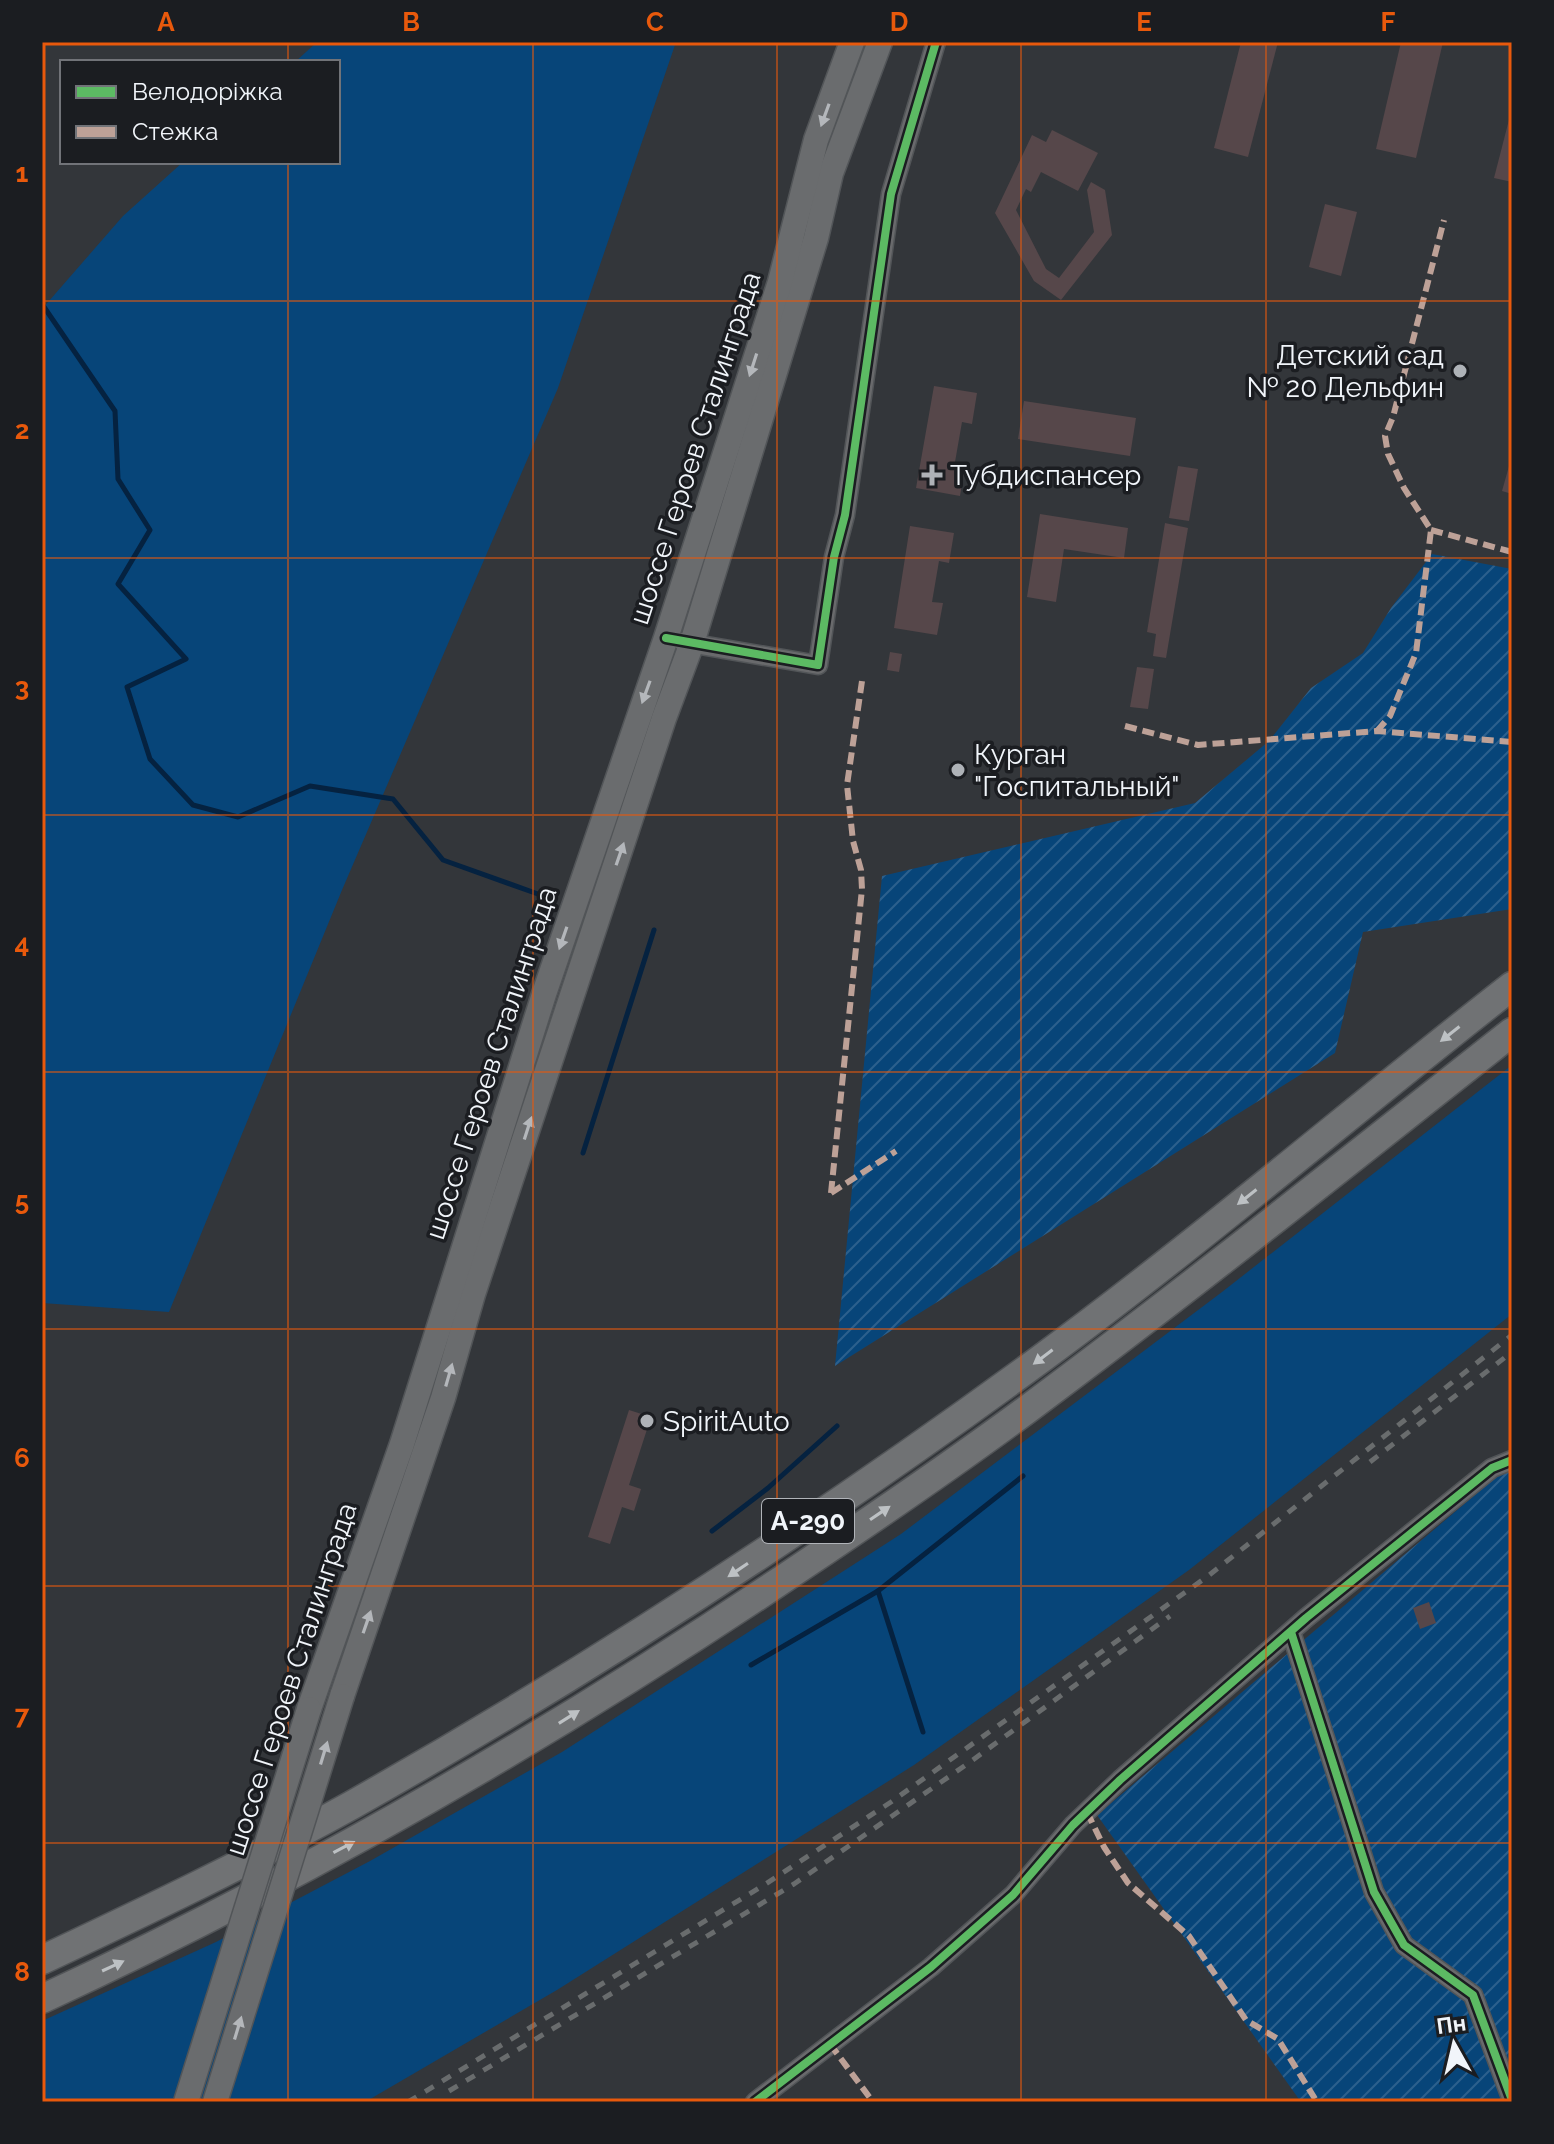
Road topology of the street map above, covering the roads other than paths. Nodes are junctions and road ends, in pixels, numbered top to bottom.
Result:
1 (852, 42) edge
2 (880, 42) edge
3 (936, 42) edge
4 (666, 638) junction
5 (692, 643) junction
6 (1512, 986) edge
7 (1512, 1032) edge
8 (1512, 1460) edge
9 (1291, 1632) junction
10 (42, 1960) edge
11 (42, 1999) edge
12 (1512, 2100) edge
13 (186, 2102) edge
14 (215, 2102) edge
15 (755, 2102) edge

1 -> 4 main road, шоссе Героев Сталинграда
2 - 5 main road, шоссе Героев Сталинграда
3 - 5 street
4 - 5 street
4 -> 13 main road, шоссе Героев Сталинграда, bridge
14 -> 5 main road, шоссе Героев Сталинграда, bridge
6 -> 10 highway, А-290
11 -> 7 highway, А-290
8 - 9 street
9 - 12 street
9 - 15 street

